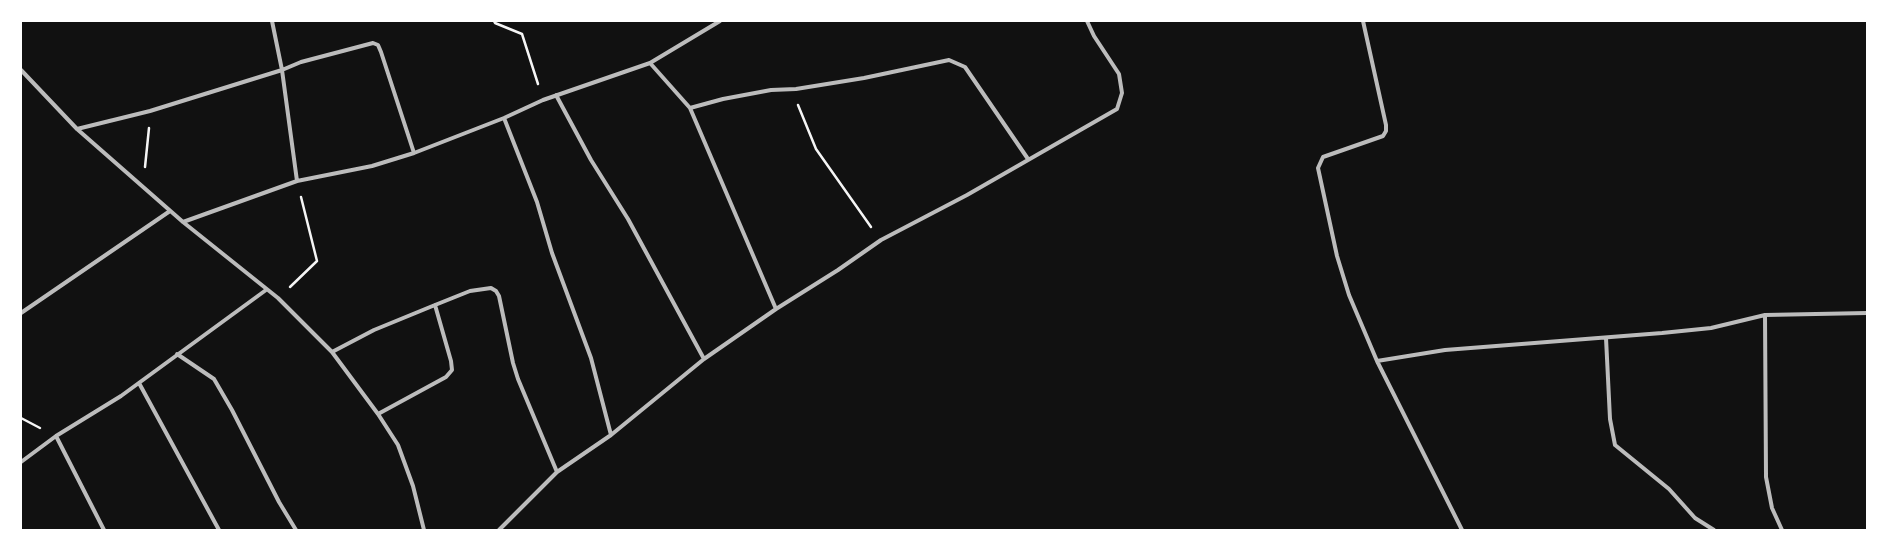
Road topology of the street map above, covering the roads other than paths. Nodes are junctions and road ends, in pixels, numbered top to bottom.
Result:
1 (272, 21) edge
2 (720, 21) edge
3 (1087, 21) edge
4 (1363, 21) edge
5 (650, 63) junction
6 (21, 70) edge
7 (282, 70) junction
8 (556, 95) junction
9 (690, 108) junction
10 (504, 118) junction
11 (77, 129) junction
12 (414, 153) junction
13 (1028, 159) junction
14 (297, 181) junction
15 (170, 211) junction
16 (183, 222) junction
17 (266, 290) junction
18 (434, 305) junction
19 (776, 309) junction
20 (1867, 313) edge
21 (21, 314) edge
22 (1765, 315) junction
23 (1606, 338) junction
24 (332, 352) junction
25 (177, 354) junction
26 (704, 359) junction
27 (1377, 361) junction
28 (139, 383) junction
29 (378, 414) junction
30 (611, 435) junction
31 (56, 436) junction
32 (21, 462) edge
33 (557, 472) junction
34 (104, 530) edge
35 (219, 530) edge
36 (296, 530) edge
37 (424, 530) edge
38 (499, 530) edge
39 (1462, 530) edge
40 (1714, 530) edge
41 (1782, 530) edge

1 - 7 street
2 - 5 street
3 - 13 street
4 - 27 street
5 - 8 street
5 - 9 street
6 - 11 street
7 - 11 street
7 - 12 street
7 - 14 street
8 - 10 street
8 - 26 street
9 - 13 street
9 - 19 street
10 - 12 street
10 - 30 street
11 - 15 street
12 - 14 street
13 - 19 street
14 - 16 street
15 - 16 street
15 - 21 street
16 - 17 street
17 - 24 street
17 - 25 street
18 - 24 street
18 - 29 street
18 - 33 street
19 - 26 street
20 - 22 street
22 - 23 street
22 - 41 street
23 - 27 street
23 - 40 street
24 - 29 street
25 - 28 street
25 - 36 street
26 - 30 street
27 - 39 street
28 - 31 street
28 - 35 street
29 - 37 street
30 - 33 street
31 - 32 street
31 - 34 street
33 - 38 street

